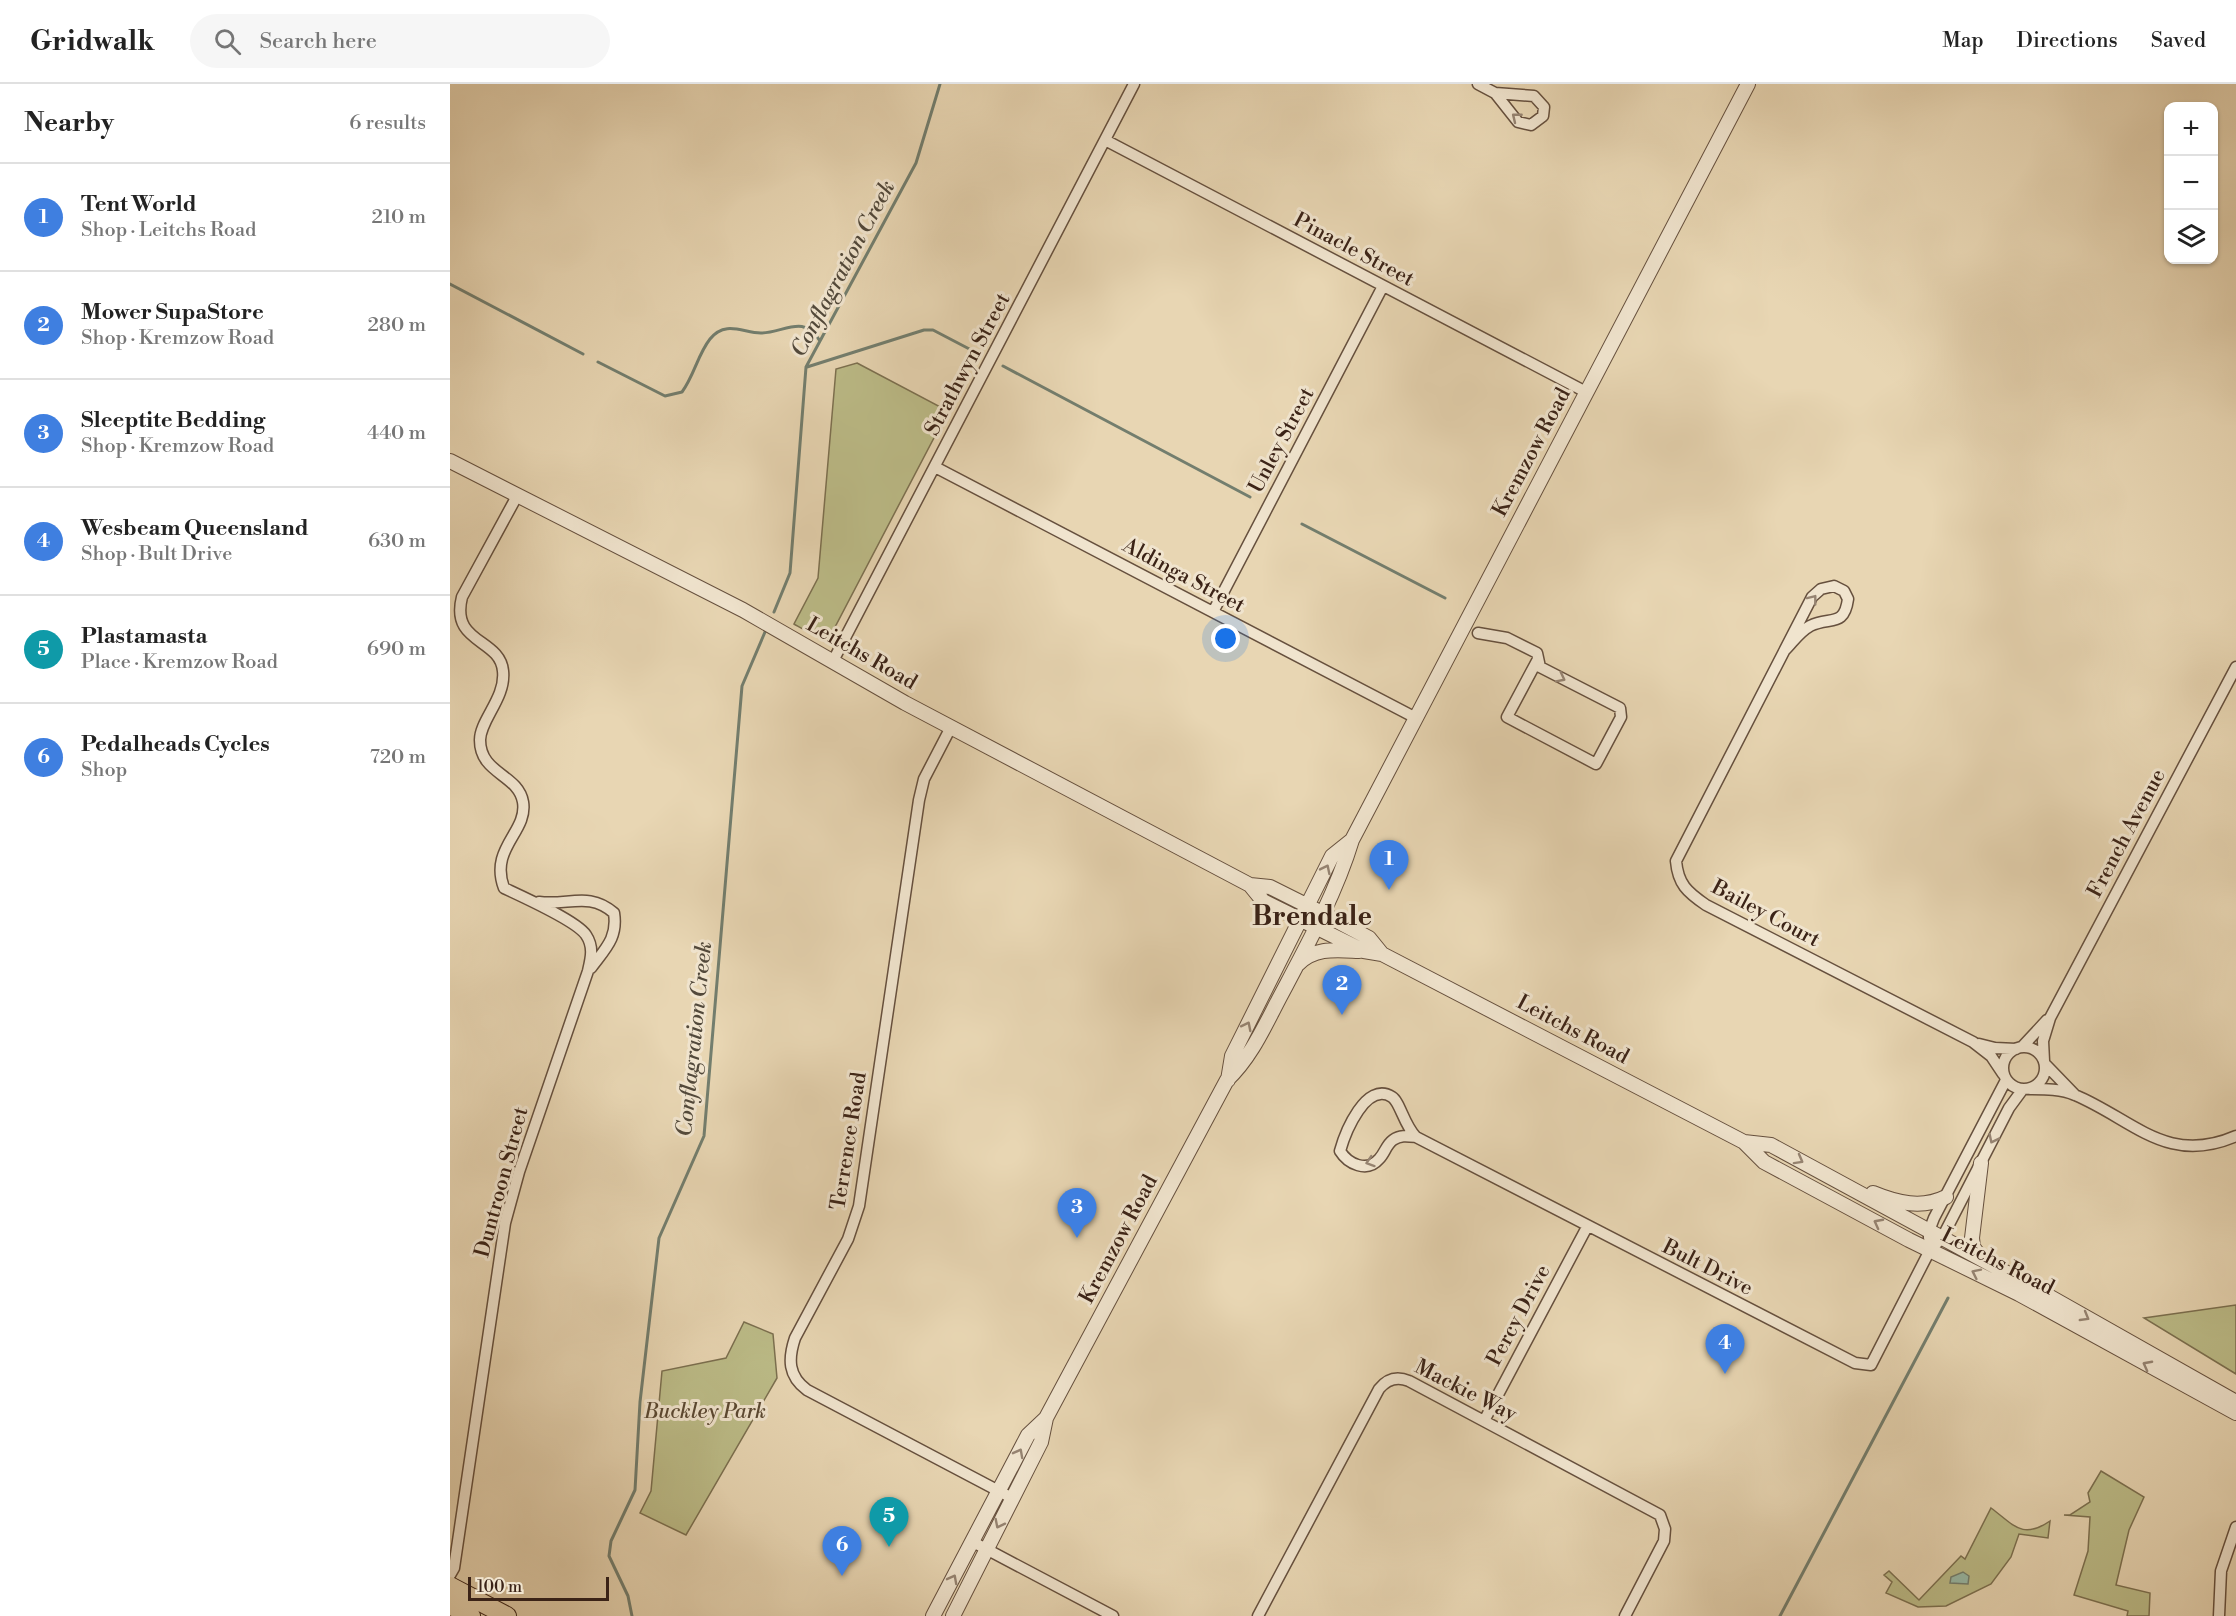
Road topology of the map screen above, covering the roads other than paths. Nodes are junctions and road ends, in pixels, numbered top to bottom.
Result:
1 (1134, 84) edge
2 (1478, 84) edge
3 (1748, 84) edge
4 (1495, 93) dead end
5 (1105, 140) junction
6 (1383, 286) junction
7 (1586, 392) junction
8 (450, 461) edge
9 (935, 466) junction
10 (516, 496) junction
11 (1213, 612) junction
12 (1478, 633) dead end
13 (1785, 650) junction
14 (1538, 659) junction
15 (833, 661) junction
16 (2236, 667) edge
17 (1416, 718) junction
18 (951, 727) junction
19 (1352, 840) junction
20 (1250, 885) junction
21 (589, 899) junction
22 (530, 900) junction
23 (1308, 906) junction
24 (1322, 912) junction
25 (1301, 920) junction
26 (574, 925) junction
27 (1315, 926) junction
28 (1364, 951) junction
29 (1382, 954) junction
30 (1298, 965) junction
31 (588, 971) junction
32 (2050, 1018) junction
33 (1973, 1042) junction
34 (2019, 1048) junction
35 (2045, 1063) junction
36 (2005, 1077) junction
37 (1227, 1080) junction
38 (2027, 1089) junction
39 (2075, 1095) junction
40 (2236, 1136) edge
41 (1416, 1137) junction
42 (1744, 1142) junction
43 (1981, 1163) junction
44 (1823, 1174) junction
45 (1946, 1197) junction
46 (1587, 1227) junction
47 (1929, 1231) junction
48 (1942, 1238) junction
49 (1930, 1250) junction
50 (1983, 1260) junction
51 (2236, 1402) edge
52 (2236, 1413) edge
53 (1046, 1418) junction
54 (1485, 1420) junction
55 (998, 1492) junction
56 (1012, 1498) junction
57 (2236, 1527) edge
58 (972, 1542) junction
59 (986, 1549) junction
60 (450, 1575) edge
61 (450, 1586) edge
62 (450, 1605) edge
63 (2219, 1615) edge
64 (471, 1616) edge
65 (507, 1616) edge
66 (933, 1616) edge
67 (952, 1616) edge
68 (1113, 1616) edge
69 (1258, 1616) edge
70 (1624, 1616) edge

1 - 5 street, Strathwyn Street
2 - 4 street
3 - 7 street, Kremzow Road
5 - 6 street, Pinacle Street
5 - 9 street, Strathwyn Street
6 - 7 street, Pinacle Street
6 - 11 street, Unley Street
7 - 17 street, Kremzow Road
8 - 10 street, Leitchs Road
9 - 11 street, Aldinga Street
9 - 15 street, Strathwyn Street
10 - 15 street, Leitchs Road
10 - 22 street, Duntroon Street
11 - 17 street, Aldinga Street
12 - 14 street
13 -> 13 street, Bailey Court
13 - 33 street, Bailey Court
14 -> 14 street
15 - 18 street, Leitchs Road
16 - 32 street, French Avenue
17 - 19 street, Kremzow Road
18 - 20 street, Leitchs Road
18 - 55 street, Terrence Road
23 -> 19 street, Kremzow Road
19 - 24 street, Kremzow Road
20 - 23 street, Leitchs Road
20 - 25 street, Leitchs Road
21 - 22 street
21 - 26 street
21 - 31 street
22 - 26 street, Duntroon Street
23 - 24 street, Leitchs Road
23 - 25 street, Kremzow Road
24 - 27 street, Kremzow Road
24 - 29 street, Leitchs Road
25 - 27 street, Leitchs Road
37 -> 25 street, Kremzow Road
26 - 31 street, Duntroon Street
27 - 28 street, Leitchs Road
27 - 30 street, Kremzow Road
28 - 29 street, Leitchs Road
28 - 30 street
29 - 42 street, Leitchs Road
30 - 37 street, Kremzow Road
31 - 60 street, Duntroon Street
32 - 34 street, French Avenue
32 - 35 street, French Avenue
33 - 34 street, Bailey Court
33 - 36 street, Bailey Court
34 - 35 street
34 - 36 street
35 - 38 street
35 - 39 street
36 - 38 street
36 - 45 street
37 - 53 street, Kremzow Road
38 - 39 street
38 -> 43 street
39 - 40 street
41 -> 41 street
41 - 46 street, Bult Drive
42 -> 44 street, Leitchs Road
49 -> 42 street, Leitchs Road
43 - 48 street
43 - 50 street
44 - 45 street
44 - 47 street, Leitchs Road
45 - 47 street
46 - 49 street, Bult Drive
46 - 54 street, Percy Drive
47 - 48 street, Leitchs Road
47 - 49 street
48 - 49 street
48 - 50 street, Leitchs Road
52 -> 49 street, Leitchs Road
50 -> 51 street, Leitchs Road
55 -> 53 street, Kremzow Road
53 - 56 street, Kremzow Road
54 - 69 street, Mackie Way
54 - 70 street, Mackie Way
55 - 56 street, Terrence Road
55 - 58 street, Kremzow Road
56 -> 59 street, Kremzow Road
57 - 63 street
58 - 59 street
66 -> 58 street, Kremzow Road
59 - 67 street, Kremzow Road
59 - 68 street
61 - 65 highway
62 - 64 highway

